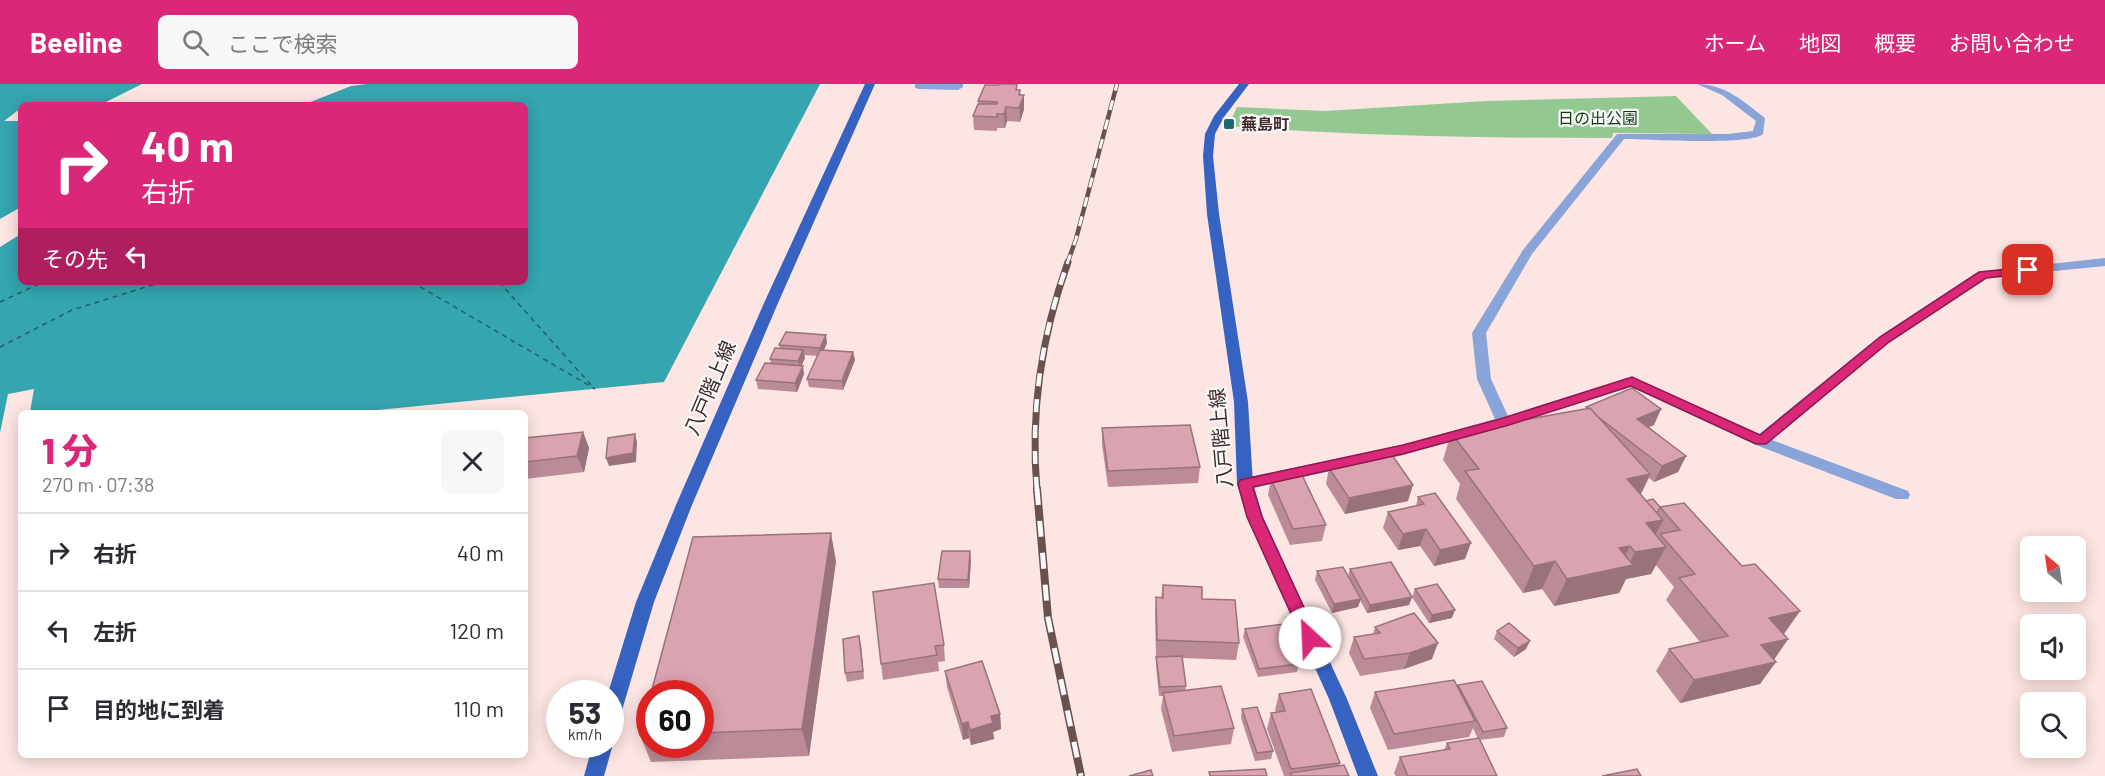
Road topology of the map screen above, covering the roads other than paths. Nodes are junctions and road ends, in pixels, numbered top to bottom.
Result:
1 (870, 84) edge
2 (920, 84) edge
3 (958, 84) edge
4 (1244, 84) edge
5 (1702, 84) edge
6 (2105, 262) edge
7 (1504, 422) junction
8 (1761, 441) junction
9 (1245, 484) junction
10 (1902, 495) dead end
11 (621, 680) edge
12 (599, 758) edge
13 (594, 776) edge
14 (1368, 776) edge

1 - 11 main road, 八戸階上線
2 - 3 street
4 - 9 main road, 八戸階上線
5 - 7 street
6 - 8 street
7 - 8 street
7 - 9 street
8 - 10 street
9 - 14 main road, 八戸階上線
12 - 13 main road

